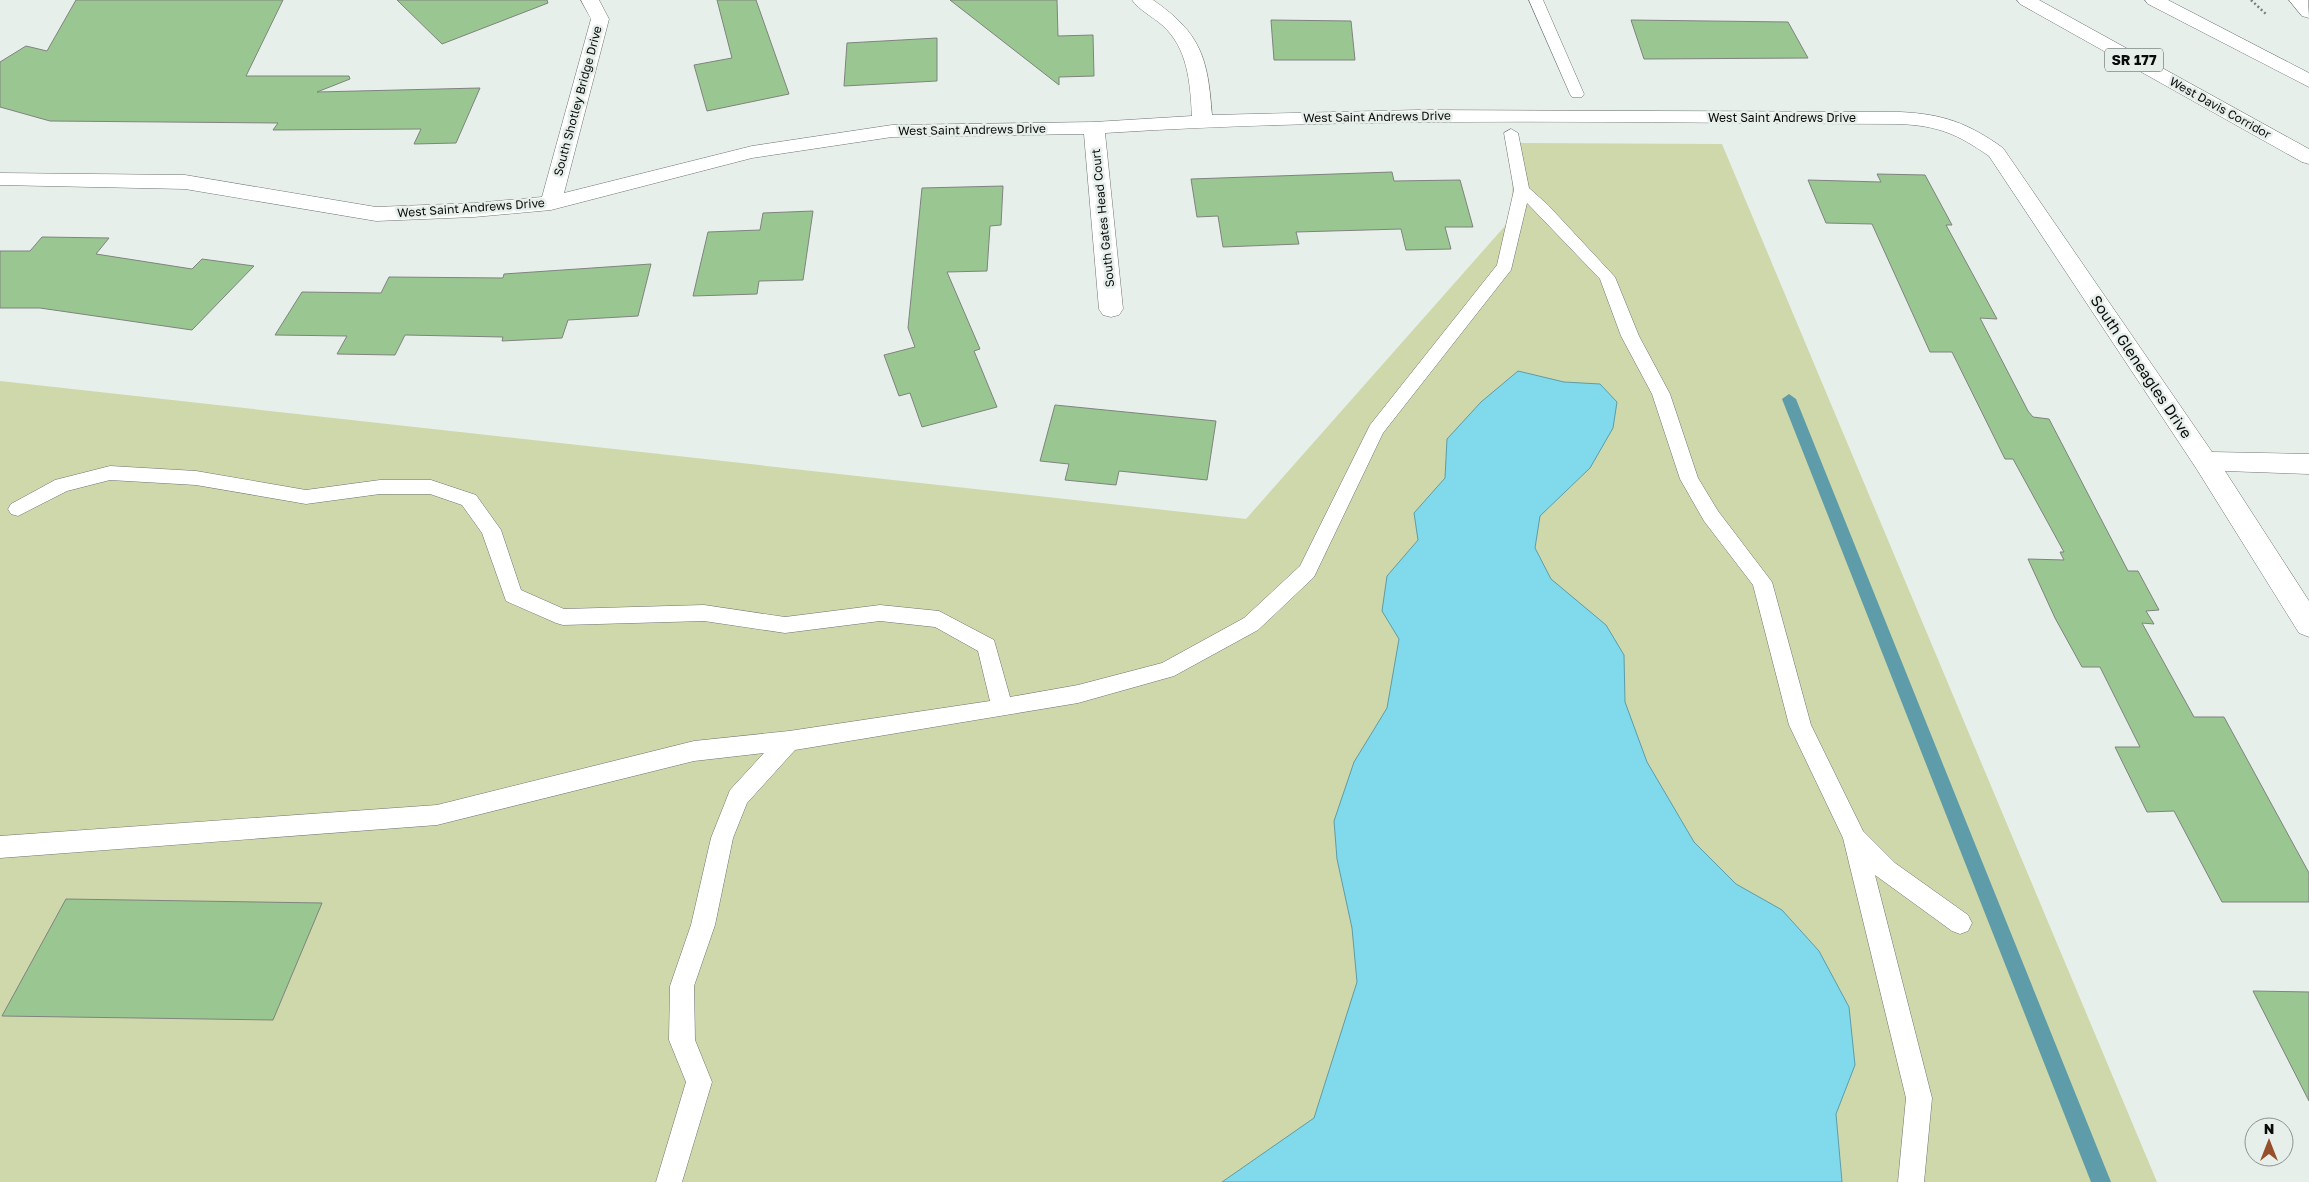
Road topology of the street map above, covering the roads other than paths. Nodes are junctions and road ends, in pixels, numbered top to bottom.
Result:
1 (590, 0) edge
2 (1141, 0) edge
3 (1536, 0) edge
4 (2026, 0) edge
5 (2154, 0) edge
6 (2298, 0) edge
7 (2309, 12) edge
8 (2309, 81) edge
9 (1577, 94) dead end
10 (1202, 121) junction
11 (1955, 125) joint
12 (1094, 128) junction
13 (1511, 133) dead end
14 (2309, 158) edge
15 (0, 179) edge
16 (1522, 190) junction
17 (551, 203) junction
18 (1111, 309) dead end
19 (2205, 461) junction
20 (2309, 464) edge
21 (18, 509) dead end
22 (2309, 625) edge
23 (1002, 708) junction
24 (789, 741) junction
25 (1854, 837) junction
26 (0, 847) edge
27 (1960, 923) dead end
28 (669, 1182) edge
29 (1911, 1182) edge

1 - 17 main road, South Shotley Bridge Drive
2 - 10 main road
3 - 9 lane
4 - 14 main road, West Davis Corridor / SR 177
5 - 8 main road
6 - 7 main road
10 - 11 main road, West Saint Andrews Drive
10 - 12 main road, West Saint Andrews Drive
11 - 19 main road, South Gleneagles Drive
12 - 17 main road, West Saint Andrews Drive
12 - 18 main road, South Gates Head Court
13 - 16 lane
15 - 17 main road, West Saint Andrews Drive
16 - 23 lane
16 - 25 lane
19 - 20 main road
19 - 22 main road, South Gleneagles Drive
21 - 23 lane
23 - 24 lane
24 - 26 lane
24 - 28 lane
25 - 27 lane
25 - 29 lane

